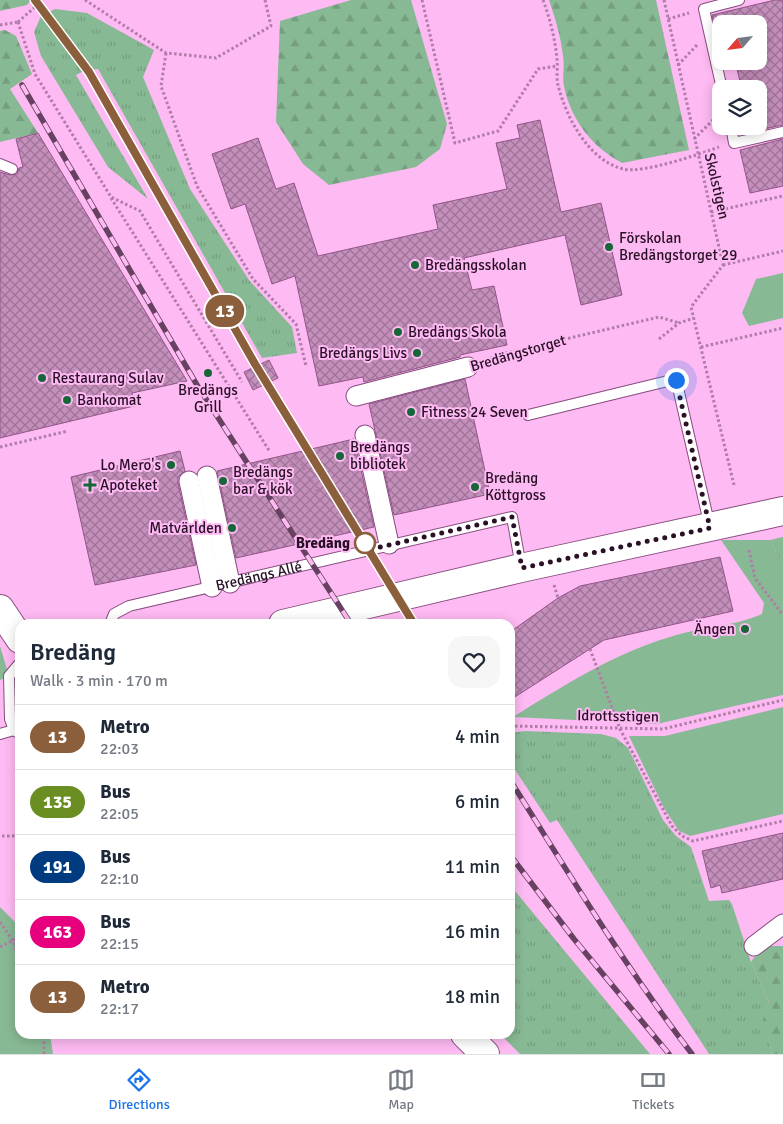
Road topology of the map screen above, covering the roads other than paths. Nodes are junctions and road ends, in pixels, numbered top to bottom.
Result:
1 (739, 0) edge
2 (720, 80) edge
3 (783, 132) edge
4 (733, 135) edge
5 (0, 164) edge
6 (12, 169) dead end
7 (468, 367) road end
8 (356, 396) dead end
9 (528, 415) dead end
10 (365, 435) dead end
11 (783, 511) edge
12 (710, 528) junction
13 (389, 544) junction
14 (522, 568) junction
15 (230, 583) junction
16 (212, 586) junction
17 (0, 609) edge
18 (112, 619) edge
19 (310, 619) edge
20 (15, 632) edge
21 (15, 667) edge
22 (5, 678) edge
23 (15, 728) edge
24 (15, 732) edge
25 (0, 734) edge
26 (783, 924) edge
27 (754, 946) dead end
28 (470, 1039) edge
29 (485, 1054) edge

1 - 2 lane
3 - 4 lane
5 - 6 lane
7 - 8 street, Bredängstorget
9 - 12 lane
10 - 13 street
11 - 12 street
12 - 14 street
13 - 14 lane, Bredängs Allé
13 - 15 lane, Bredängs Allé
14 - 19 street
15 - 16 lane, Bredängs Allé
15 - 16 street
16 - 18 lane, Bredängs Allé
17 - 20 street
21 - 22 lane
22 - 23 lane
24 - 25 lane
26 - 27 street
28 - 29 street

